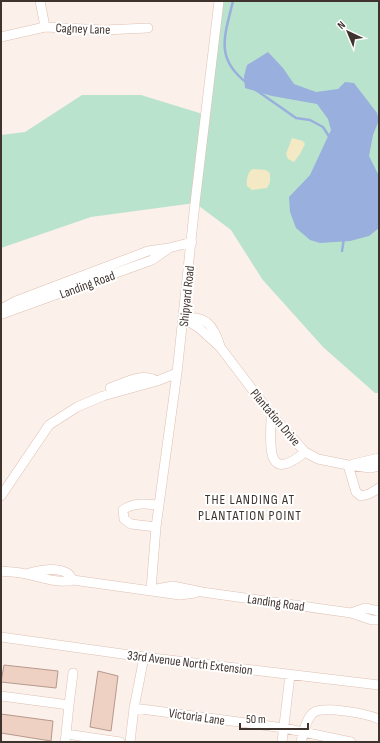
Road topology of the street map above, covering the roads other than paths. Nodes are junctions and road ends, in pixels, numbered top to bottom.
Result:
1 (40, 1) edge
2 (219, 1) edge
3 (45, 27) junction
4 (148, 28) dead end
5 (1, 37) edge
6 (192, 242) junction
7 (92, 277) junction
8 (1, 309) edge
9 (1, 314) edge
10 (183, 318) junction
11 (178, 373) junction
12 (271, 414) junction
13 (305, 452) junction
14 (379, 458) edge
15 (348, 465) junction
16 (379, 466) edge
17 (379, 488) edge
18 (2, 493) edge
19 (159, 505) junction
20 (156, 527) junction
21 (1, 571) edge
22 (151, 590) junction
23 (379, 611) edge
24 (351, 613) junction
25 (379, 620) edge
26 (1, 637) edge
27 (144, 657) junction
28 (73, 673) dead end
29 (290, 675) junction
30 (379, 685) edge
31 (1, 696) edge
32 (69, 705) junction
33 (134, 708) junction
34 (379, 719) edge
35 (284, 728) junction
36 (304, 732) junction
37 (66, 738) edge
38 (120, 742) edge
39 (130, 742) edge
40 (282, 742) edge
41 (302, 742) edge
42 (351, 742) edge

1 - 3 street, Cagney Lane
2 - 6 street, Shipyard Road
3 - 4 street, Cagney Lane
3 - 5 street
6 - 7 street, Landing Road
6 - 10 street, Shipyard Road
7 - 8 street, Landing Road
7 - 9 street, Landing Road
10 - 11 street, Shipyard Road
10 - 12 street, Plantation Drive
11 - 18 street
11 - 19 street, Shipyard Road
12 - 13 street, Plantation Drive
12 - 13 street
13 - 15 street, Plantation Drive
14 - 15 street, Plantation Drive
15 - 16 street, Plantation Drive
15 - 17 street
19 - 20 street, Shipyard Road
19 - 20 street
20 - 22 street, Shipyard Road
21 - 22 street, Landing Road
22 - 24 street, Landing Road
23 - 24 street, Landing Road
24 - 25 street, Landing Road
26 - 27 street, 33rd Avenue North Extension
27 - 29 street, 33rd Avenue North Extension
27 - 33 street
28 - 32 street
29 - 30 street, 33rd Avenue North Extension
29 - 35 street
31 - 32 street
32 - 37 street
33 - 35 street, Victoria Lane
33 - 39 street
34 - 36 street
35 - 36 street, Victoria Lane
35 - 40 street
36 - 41 street
36 - 42 street, Victoria Lane
37 - 38 street

